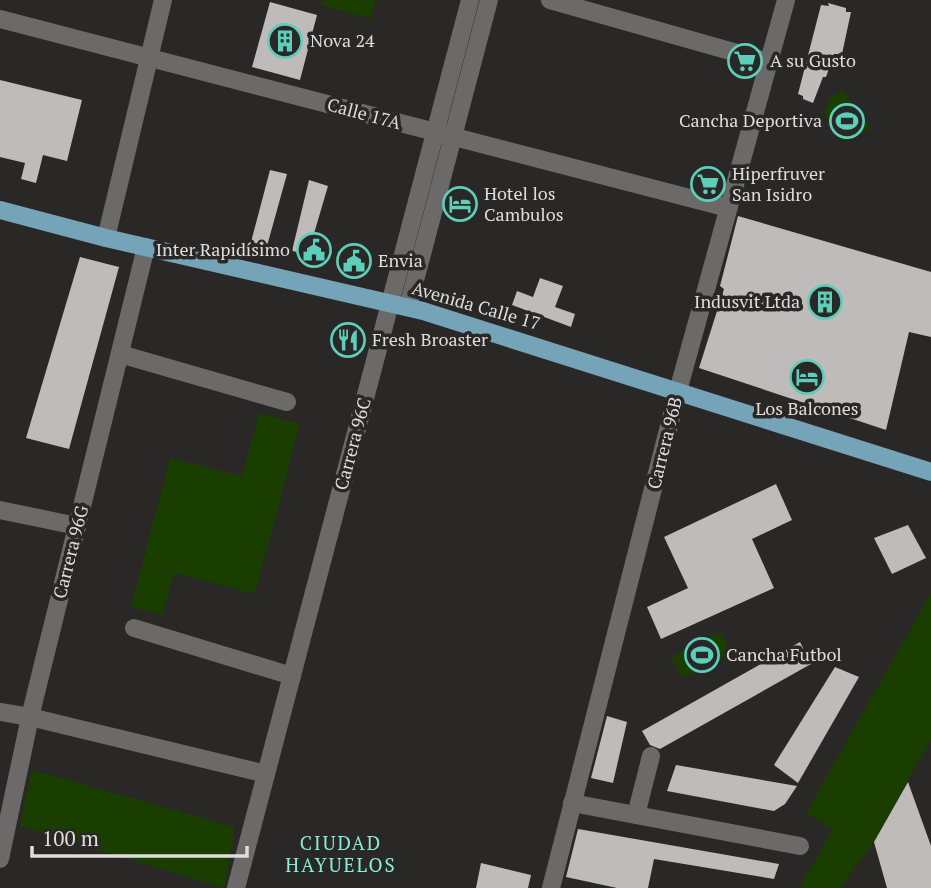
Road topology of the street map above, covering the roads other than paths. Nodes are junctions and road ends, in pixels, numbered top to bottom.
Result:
1 (163, 0) edge
2 (470, 0) edge
3 (489, 0) edge
4 (550, 0) edge
5 (786, 0) edge
6 (0, 19) edge
7 (149, 58) junction
8 (769, 62) junction
9 (444, 134) junction
10 (728, 208) junction
11 (0, 210) edge
12 (106, 238) junction
13 (146, 247) junction
14 (399, 305) junction
15 (120, 354) junction
16 (678, 391) junction
17 (287, 402) dead end
18 (931, 472) edge
19 (0, 510) edge
20 (77, 526) junction
21 (134, 628) dead end
22 (292, 676) junction
23 (0, 712) edge
24 (30, 716) junction
25 (651, 756) dead end
26 (266, 774) junction
27 (572, 803) junction
28 (636, 815) junction
29 (800, 846) dead end
30 (0, 859) edge
31 (236, 888) edge
32 (551, 888) edge

1 - 7 street
2 - 9 street, Carrera 96C
3 - 9 street, Carrera 96C
4 - 8 street
5 - 8 street, Carrera 96B
6 - 7 street, Calle 17A
7 - 9 street, Calle 17A
7 - 12 street
8 - 10 street, Carrera 96B
9 - 10 street, Calle 17A
9 - 14 street, Carrera 96C
10 - 16 street, Carrera 96B
11 - 12 main road, Avenida Calle 17
12 - 13 main road, Avenida Calle 17
13 - 14 main road, Avenida Calle 17
13 - 15 street, Carrera 96G
14 - 16 main road, Avenida Calle 17
14 - 22 street, Carrera 96C
15 - 17 street
15 - 20 street, Carrera 96G
16 - 18 main road, Avenida Calle 17
16 - 27 street, Carrera 96B
19 - 20 street
20 - 24 street, Carrera 96G
21 - 22 street
22 - 26 street, Carrera 96C
23 - 24 street
24 - 26 street
24 - 30 street, Carrera 96G
25 - 28 street
26 - 31 street, Carrera 96C
27 - 28 street
27 - 32 street, Carrera 96B
28 - 29 street

